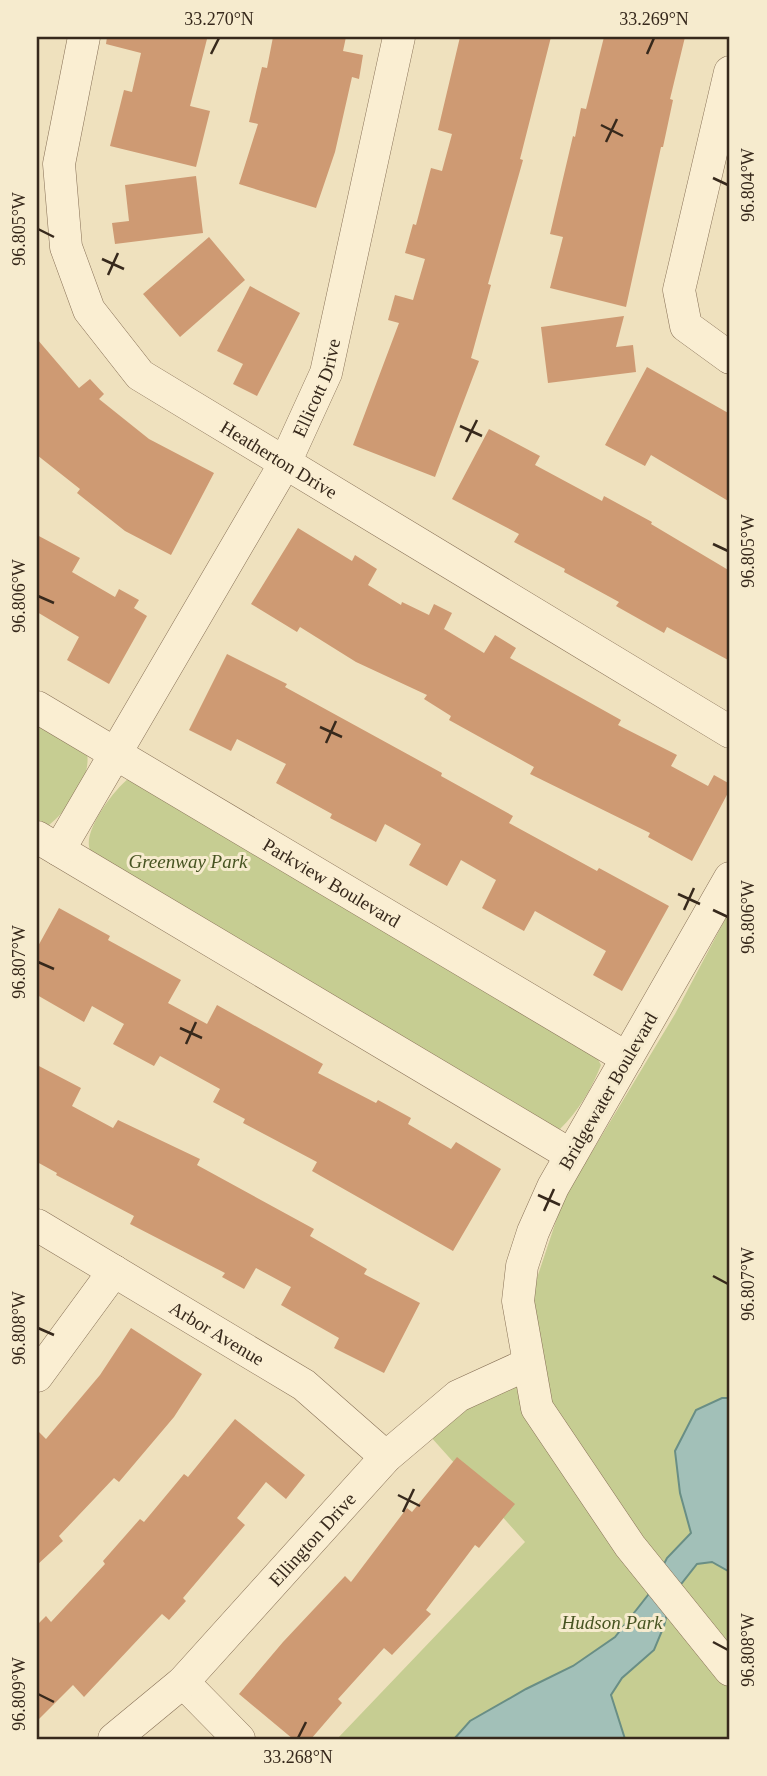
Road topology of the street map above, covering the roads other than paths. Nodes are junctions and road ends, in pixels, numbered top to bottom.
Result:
1 (85, 37) edge
2 (399, 37) edge
3 (730, 72) edge
4 (730, 358) edge
5 (285, 465) junction
6 (37, 708) edge
7 (730, 732) edge
8 (115, 754) junction
9 (48, 844) edge
10 (730, 878) edge
11 (627, 1058) junction
12 (571, 1154) junction
13 (37, 1225) edge
14 (114, 1270) junction
15 (528, 1364) junction
16 (37, 1376) edge
17 (386, 1457) junction
18 (721, 1658) edge
19 (183, 1682) junction
20 (114, 1739) edge
21 (239, 1739) edge

1 - 5 street, Heatherton Drive
2 - 5 street, Ellicott Drive
3 - 4 street
5 - 7 street, Heatherton Drive
5 - 8 street, Ellicott Drive
6 - 8 street, Parkview Boulevard
8 - 9 street, Ellicott Drive
8 - 11 street, Parkview Boulevard
9 - 12 street
10 - 11 street, Bridgewater Boulevard
11 - 12 street, Bridgewater Boulevard
12 - 15 street, Bridgewater Boulevard
13 - 14 street, Arbor Avenue
14 - 16 street
14 - 17 street, Arbor Avenue
15 - 17 street, Ellington Drive
15 - 18 street, Bridgewater Boulevard
17 - 19 street, Ellington Drive
19 - 20 street, Ellington Drive
19 - 21 street

